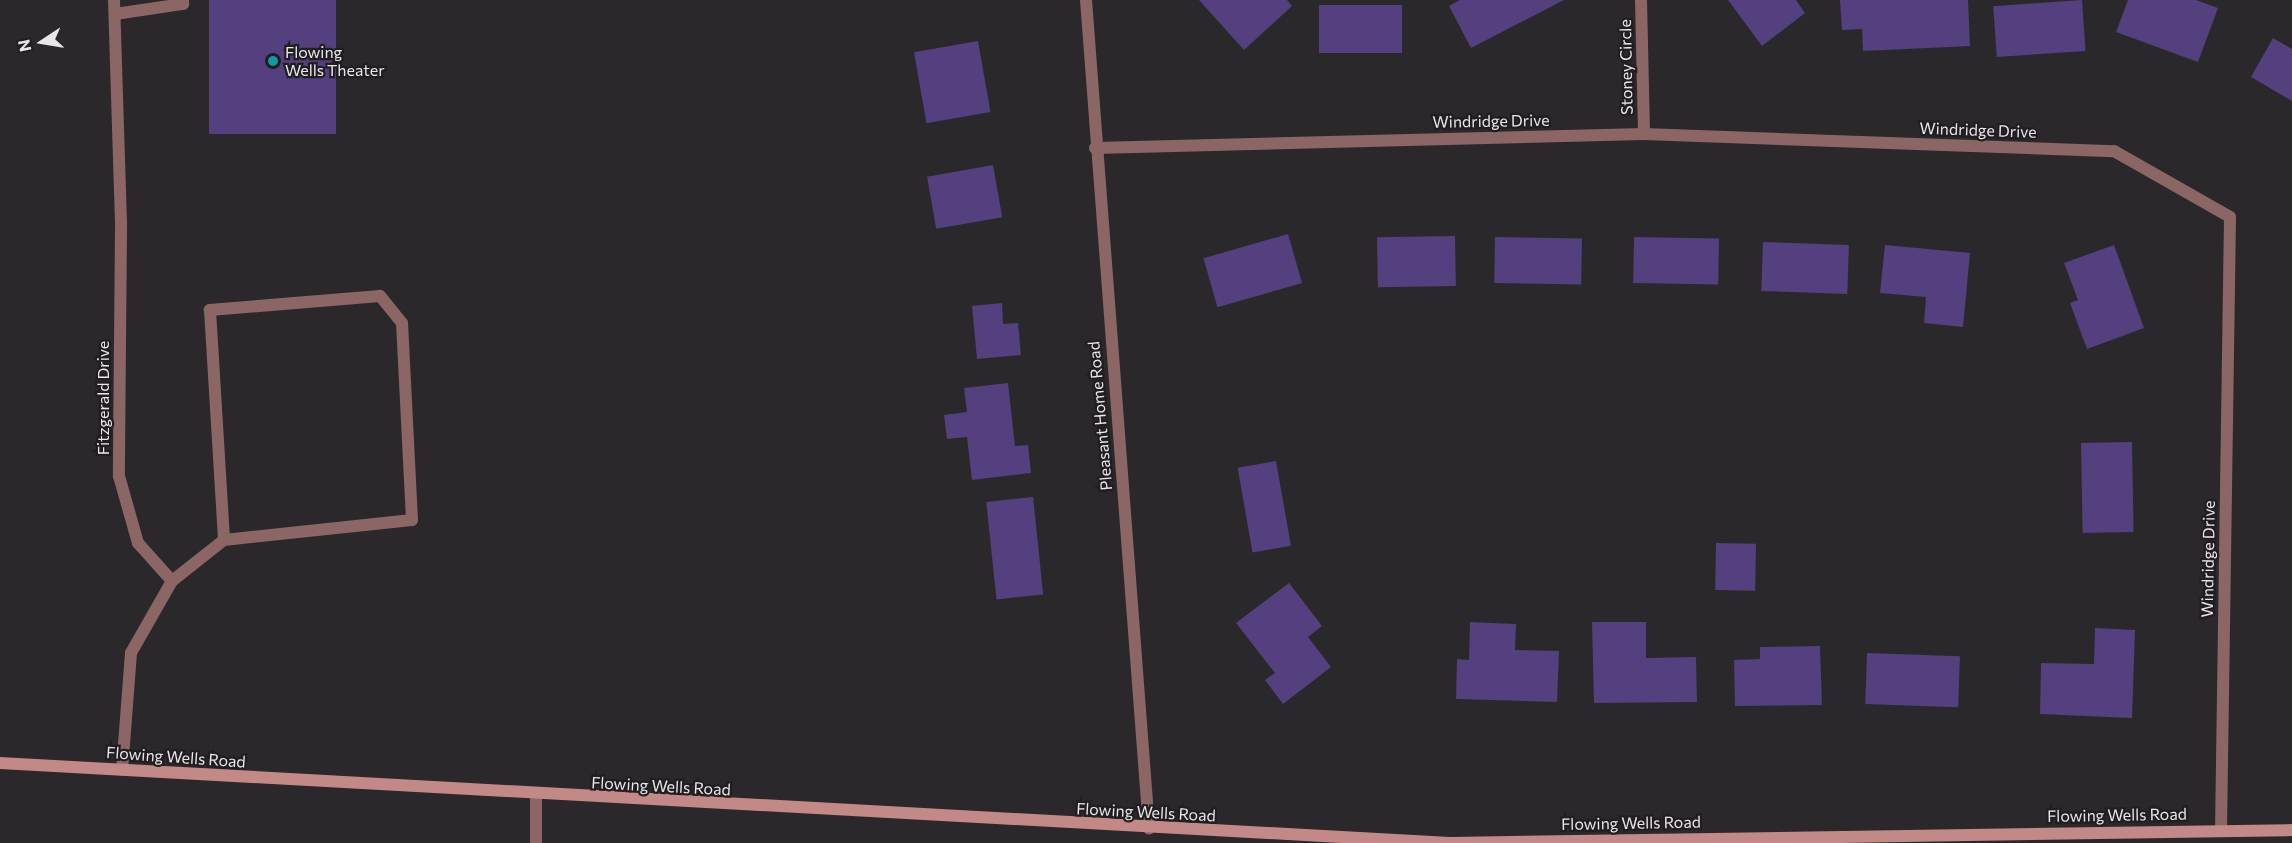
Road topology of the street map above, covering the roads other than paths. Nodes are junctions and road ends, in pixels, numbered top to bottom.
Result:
1 (114, 0) edge
2 (183, 0) edge
3 (1086, 0) edge
4 (1641, 0) edge
5 (116, 14) junction
6 (1644, 134) junction
7 (1095, 148) junction
8 (224, 540) junction
9 (172, 581) junction
10 (0, 763) edge
11 (122, 770) junction
12 (536, 795) junction
13 (1149, 829) junction
14 (2221, 830) junction
15 (2292, 830) edge
16 (1942, 839) edge
17 (536, 843) edge
18 (1450, 843) edge

1 - 5 street, Fitzgerald Drive
2 - 5 street
3 - 7 street, Pleasant Home Road
4 - 6 street, Stoney Circle
5 - 9 street, Fitzgerald Drive
6 - 7 street, Windridge Drive
6 - 14 street, Windridge Drive
7 - 13 street, Pleasant Home Road
8 - 8 street
8 - 9 street
9 - 11 street
10 - 11 main road, Flowing Wells Road
11 - 12 main road, Flowing Wells Road
12 - 13 main road, Flowing Wells Road
12 - 17 street
13 - 18 main road, Flowing Wells Road
14 - 15 main road, Flowing Wells Road
14 - 16 main road, Flowing Wells Road
16 - 18 main road, Flowing Wells Road

